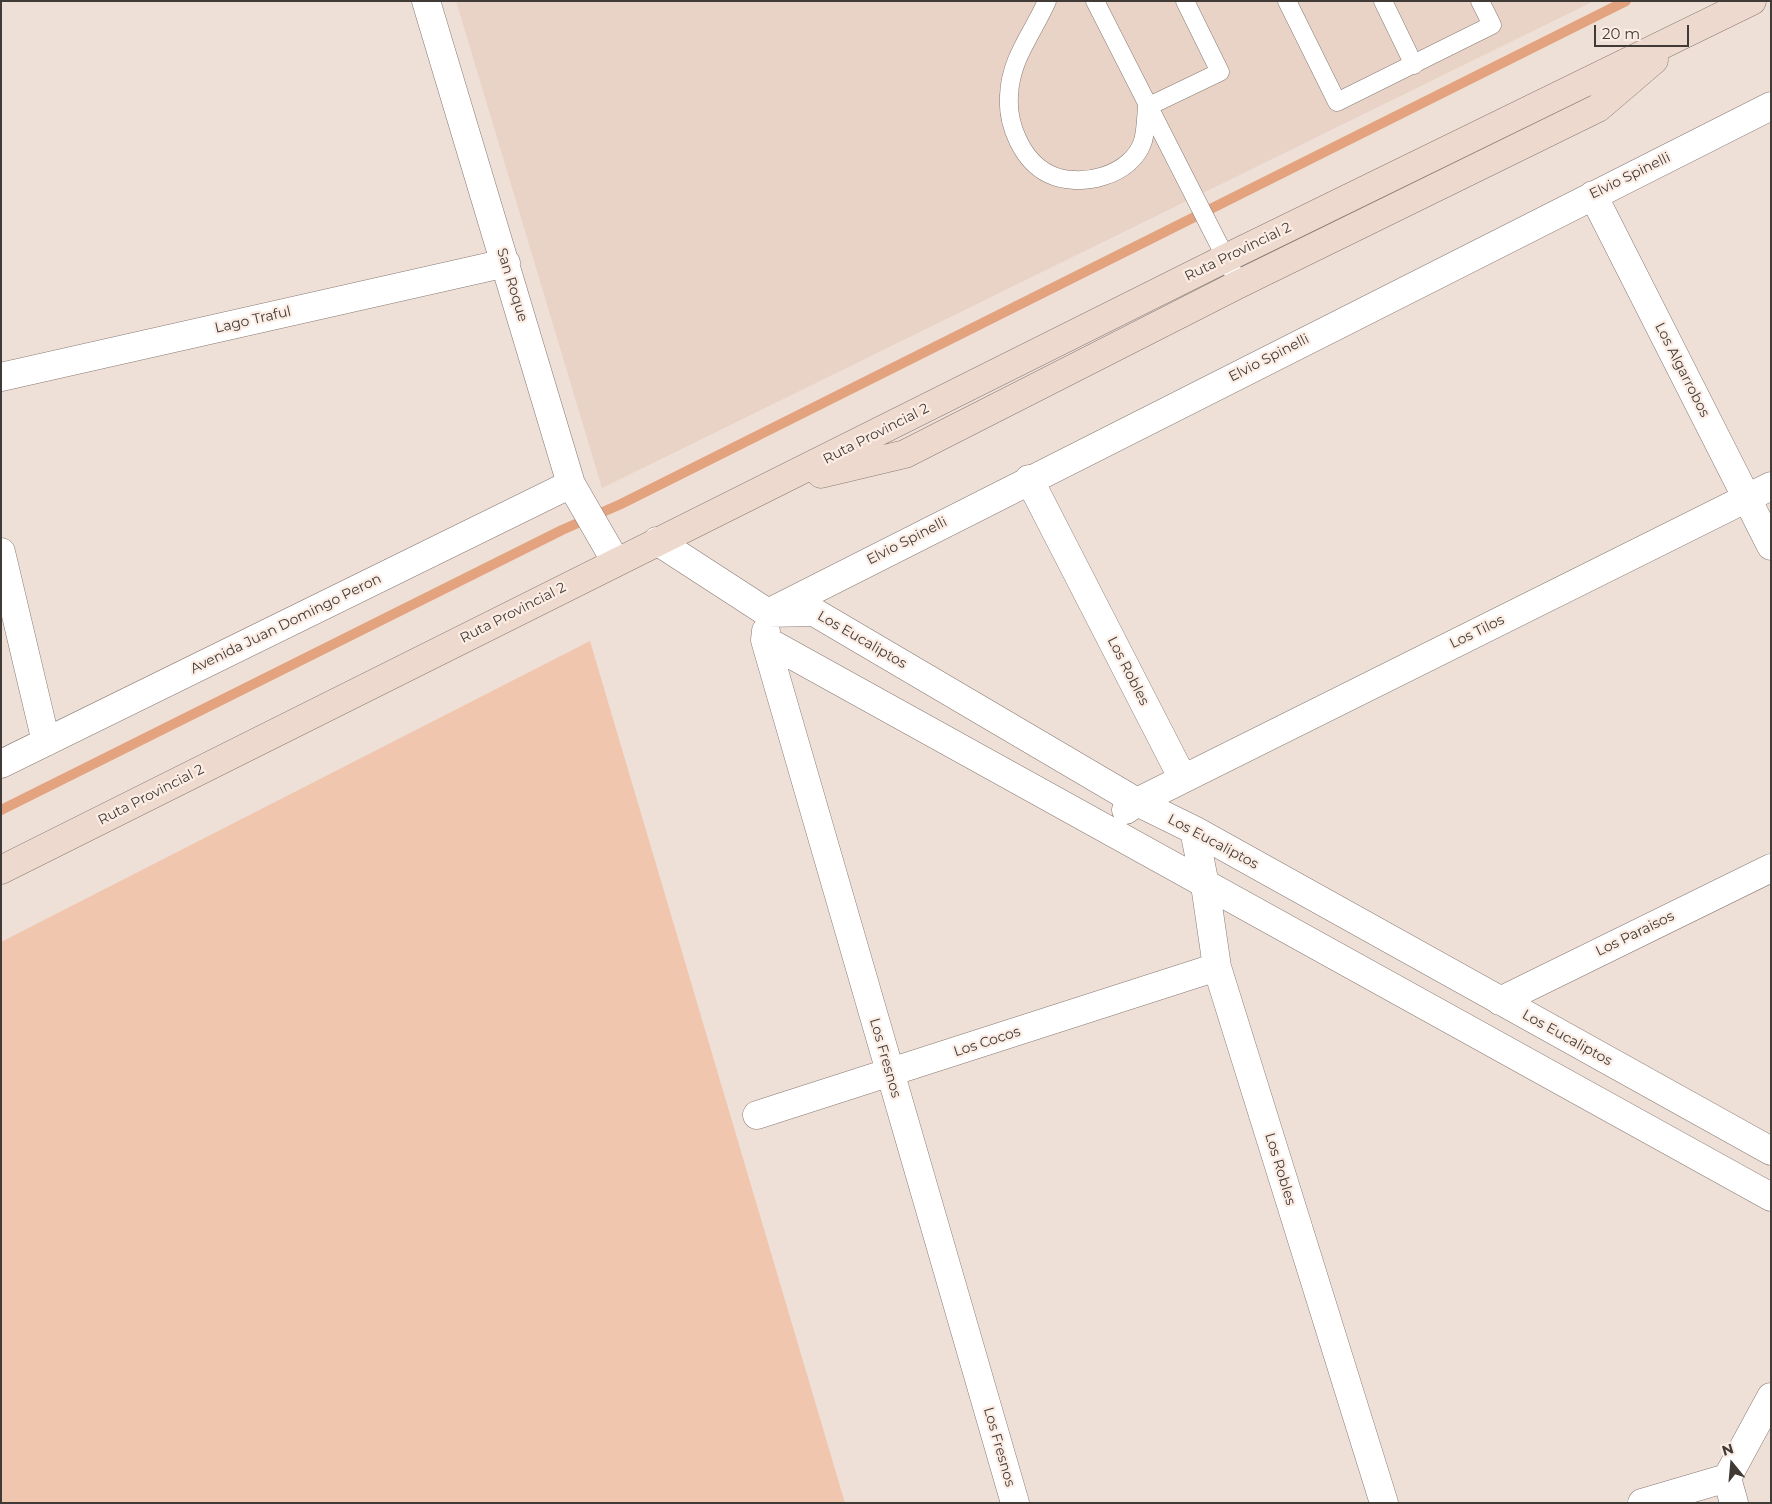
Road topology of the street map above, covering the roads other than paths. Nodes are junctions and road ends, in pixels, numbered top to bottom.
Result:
1 (426, 1) edge
2 (1047, 1) edge
3 (1095, 1) edge
4 (1185, 1) edge
5 (1286, 1) edge
6 (1383, 1) edge
7 (1480, 1) edge
8 (1752, 1) edge
9 (1684, 35) junction
10 (1414, 64) junction
11 (1147, 106) junction
12 (1771, 106) edge
13 (1592, 195) junction
14 (1226, 258) junction
15 (506, 263) junction
16 (1239, 284) junction
17 (1, 377) edge
18 (1029, 479) junction
19 (571, 484) junction
20 (776, 484) junction
21 (1771, 486) edge
22 (1747, 498) junction
23 (657, 541) junction
24 (1771, 546) edge
25 (1, 552) edge
26 (616, 562) junction
27 (768, 612) junction
28 (765, 640) junction
29 (46, 742) junction
30 (1, 764) edge
31 (1183, 779) junction
32 (1137, 802) junction
33 (1103, 828) junction
34 (1194, 830) junction
35 (1771, 868) edge
36 (1, 870) edge
37 (1206, 885) junction
38 (1217, 967) junction
39 (1500, 1001) junction
40 (889, 1074) junction
41 (757, 1115) dead end
42 (1771, 1151) edge
43 (1771, 1197) edge
44 (1771, 1397) edge
45 (1730, 1491) edge
46 (1015, 1503) edge
47 (1384, 1503) edge
48 (1642, 1503) edge

1 - 15 street, San Roque
2 - 11 lane
3 - 11 lane
4 - 11 lane
5 - 10 lane
6 - 10 lane
7 - 10 lane
8 - 9 main road, Ruta Provincial 2
9 - 14 main road, Ruta Provincial 2
9 - 16 main road
11 - 14 lane
12 - 13 street, Elvio Spinelli
13 - 18 street, Elvio Spinelli
13 - 22 street, Los Algarrobos
14 - 16 lane
14 - 20 main road, Ruta Provincial 2
15 - 17 street, Lago Traful
15 - 19 street, San Roque
16 - 20 main road
18 - 27 street, Elvio Spinelli
18 - 31 street, Los Robles
19 - 26 street, San Roque
19 - 29 street, Avenida Juan Domingo Peron
20 - 23 main road, Ruta Provincial 2
21 - 22 street, Los Tilos
22 - 24 street, Los Algarrobos
22 - 31 street, Los Tilos
23 - 26 main road, Ruta Provincial 2
23 - 27 street
25 - 29 street
26 - 36 main road, Ruta Provincial 2
27 - 28 street, Los Fresnos
27 - 32 street, Los Eucaliptos
28 - 33 street
28 - 40 street, Los Fresnos
29 - 30 street, Avenida Juan Domingo Peron
31 - 32 street
32 - 33 street
32 - 34 street, Los Eucaliptos
33 - 37 street
34 - 37 street, Los Robles
34 - 39 street, Los Eucaliptos
35 - 39 street, Los Paraisos
37 - 38 street, Los Robles
37 - 43 street
38 - 40 street, Los Cocos
38 - 47 street, Los Robles
39 - 42 street, Los Eucaliptos
40 - 41 street, Los Cocos
40 - 46 street, Los Fresnos
44 - 45 street
45 - 48 street

